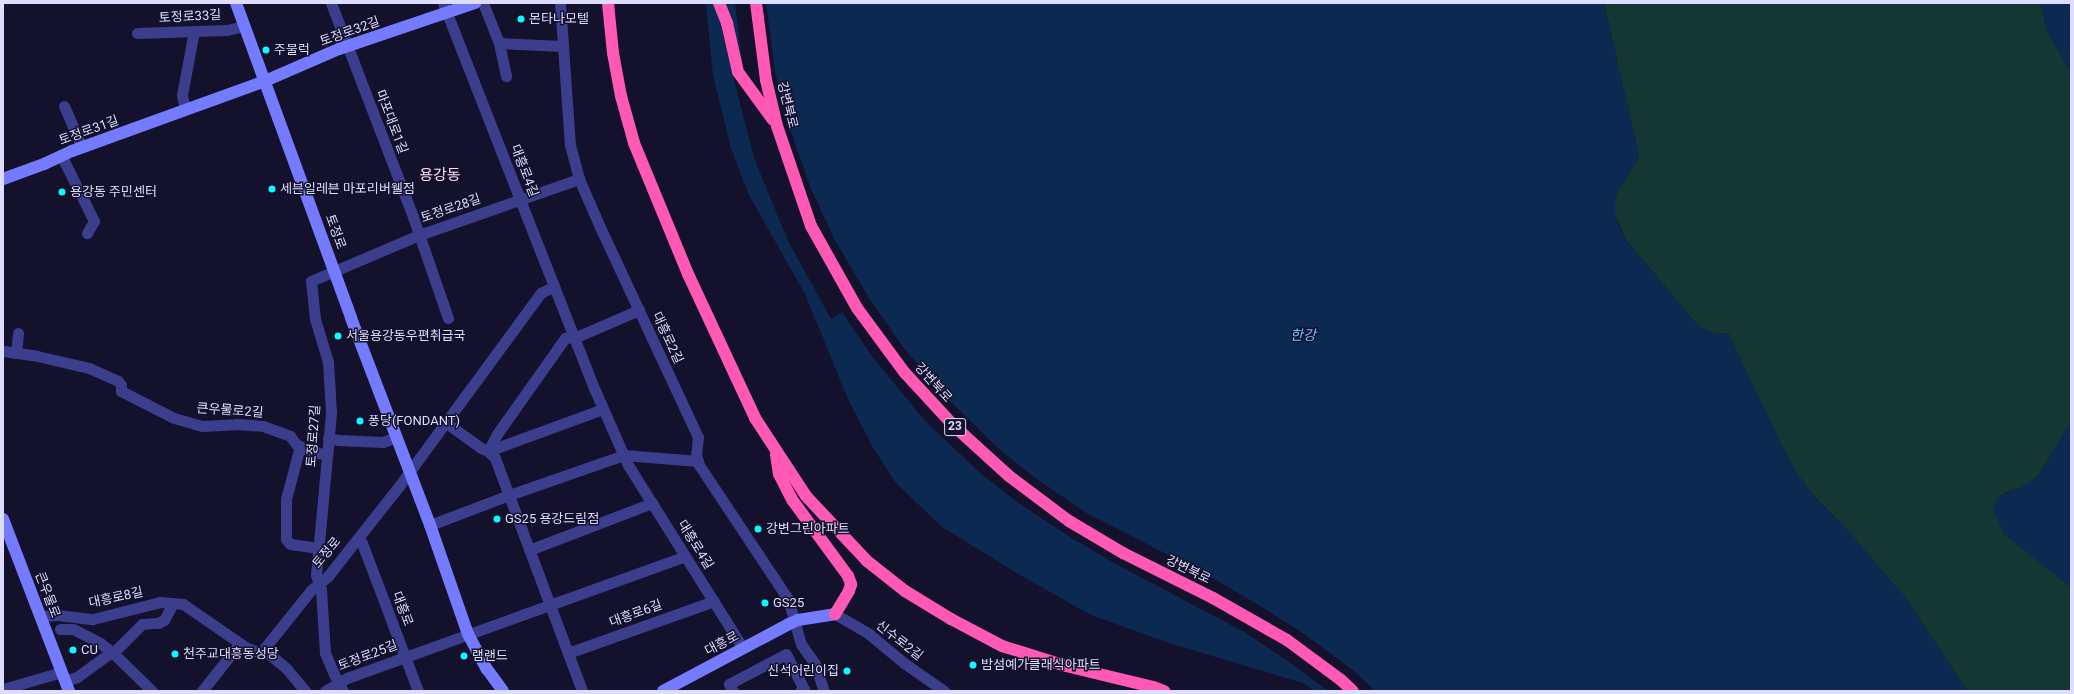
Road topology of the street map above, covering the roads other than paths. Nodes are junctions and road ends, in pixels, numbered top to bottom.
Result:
1 (236, 3) edge
2 (331, 3) edge
3 (475, 3) edge
4 (483, 3) edge
5 (560, 3) edge
6 (608, 3) edge
7 (719, 3) edge
8 (756, 3) edge
9 (445, 8) edge
10 (245, 26) junction
11 (194, 31) junction
12 (137, 33) dead end
13 (499, 43) junction
14 (348, 46) junction
15 (563, 46) junction
16 (506, 76) dead end
17 (265, 81) junction
18 (64, 106) dead end
19 (185, 109) junction
20 (777, 126) junction
21 (82, 147) junction
22 (62, 155) junction
23 (3, 179) edge
24 (580, 179) junction
25 (520, 200) junction
26 (87, 233) dead end
27 (419, 235) junction
28 (334, 271) junction
29 (554, 286) junction
30 (639, 310) junction
31 (448, 318) dead end
32 (18, 334) dead end
33 (574, 337) junction
34 (3, 351) edge
35 (16, 353) junction
36 (603, 409) junction
37 (445, 422) junction
38 (396, 437) junction
39 (328, 438) junction
40 (300, 446) junction
41 (488, 451) junction
42 (775, 452) junction
43 (327, 455) junction
44 (624, 455) junction
45 (698, 461) junction
46 (409, 470) junction
47 (509, 495) junction
48 (652, 503) junction
49 (3, 519) edge
50 (430, 525) junction
51 (358, 539) junction
52 (319, 548) junction
53 (529, 550) junction
54 (685, 556) junction
55 (319, 583) junction
56 (714, 601) junction
57 (173, 603) junction
58 (549, 605) junction
59 (835, 614) junction
60 (40, 616) junction
61 (794, 622) junction
62 (60, 629) dead end
63 (468, 634) junction
64 (240, 643) junction
65 (743, 648) junction
66 (263, 650) junction
67 (112, 652) junction
68 (568, 653) junction
69 (405, 658) junction
70 (66, 681) edge
71 (341, 687) edge
72 (3, 689) edge
73 (152, 691) edge
74 (202, 691) edge
75 (305, 691) edge
76 (325, 691) edge
77 (418, 691) edge
78 (503, 691) edge
79 (582, 691) edge
80 (663, 691) edge
81 (733, 691) edge
82 (800, 691) edge
83 (824, 691) edge
84 (944, 691) edge
85 (1164, 691) edge
86 (1353, 691) edge

1 - 10 main road, 토정로
2 - 14 street, 마포대로1길
3 - 9 main road, 토정로32길
4 - 13 street
5 - 15 street, 대흥로2길
6 - 42 highway
7 - 20 highway
8 - 20 highway, 강변북로 / 23
9 - 14 main road, 토정로32길
9 - 25 street, 대흥로4길
10 - 11 street, 토정로33길
10 - 17 main road, 토정로
11 - 12 street, 토정로33길
11 - 19 street
13 - 15 street
13 - 16 street
14 - 17 main road, 토정로32길
14 - 27 street, 마포대로1길
15 - 24 street, 대흥로2길
17 - 19 main road, 토정로31길
17 - 28 main road, 토정로
18 - 21 street
19 - 21 main road, 토정로31길
20 - 86 highway, 강변북로 / 23
21 - 22 main road, 토정로31길
22 - 23 main road, 토정로31길
22 - 26 street
24 - 25 street, 토정로28길
24 - 30 street, 대흥로2길
25 - 27 street, 토정로28길
25 - 29 street, 대흥로4길
27 - 28 street, 토정로28길
27 - 31 street, 마포대로1길
28 - 38 main road, 토정로
28 - 39 street, 토정로27길
29 - 33 street, 대흥로4길
29 - 37 street, 토정로
30 - 33 street
30 - 45 street, 대흥로2길
32 - 35 street
33 - 36 street, 대흥로4길
33 - 41 street
34 - 35 street, 큰우물로2길
35 - 40 street, 큰우물로2길
36 - 41 street
36 - 44 street, 대흥로4길
37 - 41 street
37 - 46 street, 토정로
38 - 39 street
38 - 46 main road, 토정로
39 - 43 street, 토정로27길
40 - 43 street, 큰우물로2길
40 - 52 street
41 - 47 street
42 - 59 highway
42 - 85 highway
43 - 52 street, 토정로27길
44 - 45 street
44 - 47 street
44 - 48 street, 대흥로4길
45 - 61 street, 대흥로2길
46 - 50 main road, 토정로
46 - 51 street, 토정로
47 - 50 street
47 - 53 street
48 - 53 street
48 - 54 street, 대흥로4길
49 - 60 main road, 큰우물로
50 - 63 main road, 토정로
51 - 55 street, 토정로
51 - 69 street, 대흥로
52 - 55 street, 토정로27길
53 - 58 street
54 - 56 street, 대흥로4길
54 - 58 street
55 - 66 street, 토정로
55 - 71 street, 토정로27길
56 - 65 street, 대흥로4길
56 - 68 street, 대흥로6길
57 - 60 street, 대흥로8길
57 - 64 street, 대흥로8길
57 - 67 street
58 - 63 street
58 - 68 street
59 - 61 main road, 대흥로
59 - 84 street, 신수로2길
60 - 70 main road, 큰우물로
61 - 65 main road, 대흥로
61 - 83 street
62 - 67 street
63 - 69 street, 토정로25길
63 - 78 main road, 토정로
64 - 66 street, 대흥로8길
64 - 74 street
65 - 80 main road, 대흥로
66 - 75 street, 대흥로8길
67 - 70 street
67 - 73 street
68 - 79 street
69 - 71 street, 토정로25길
69 - 77 street, 대흥로
70 - 72 street
71 - 76 street, 토정로25길
81 - 82 street

